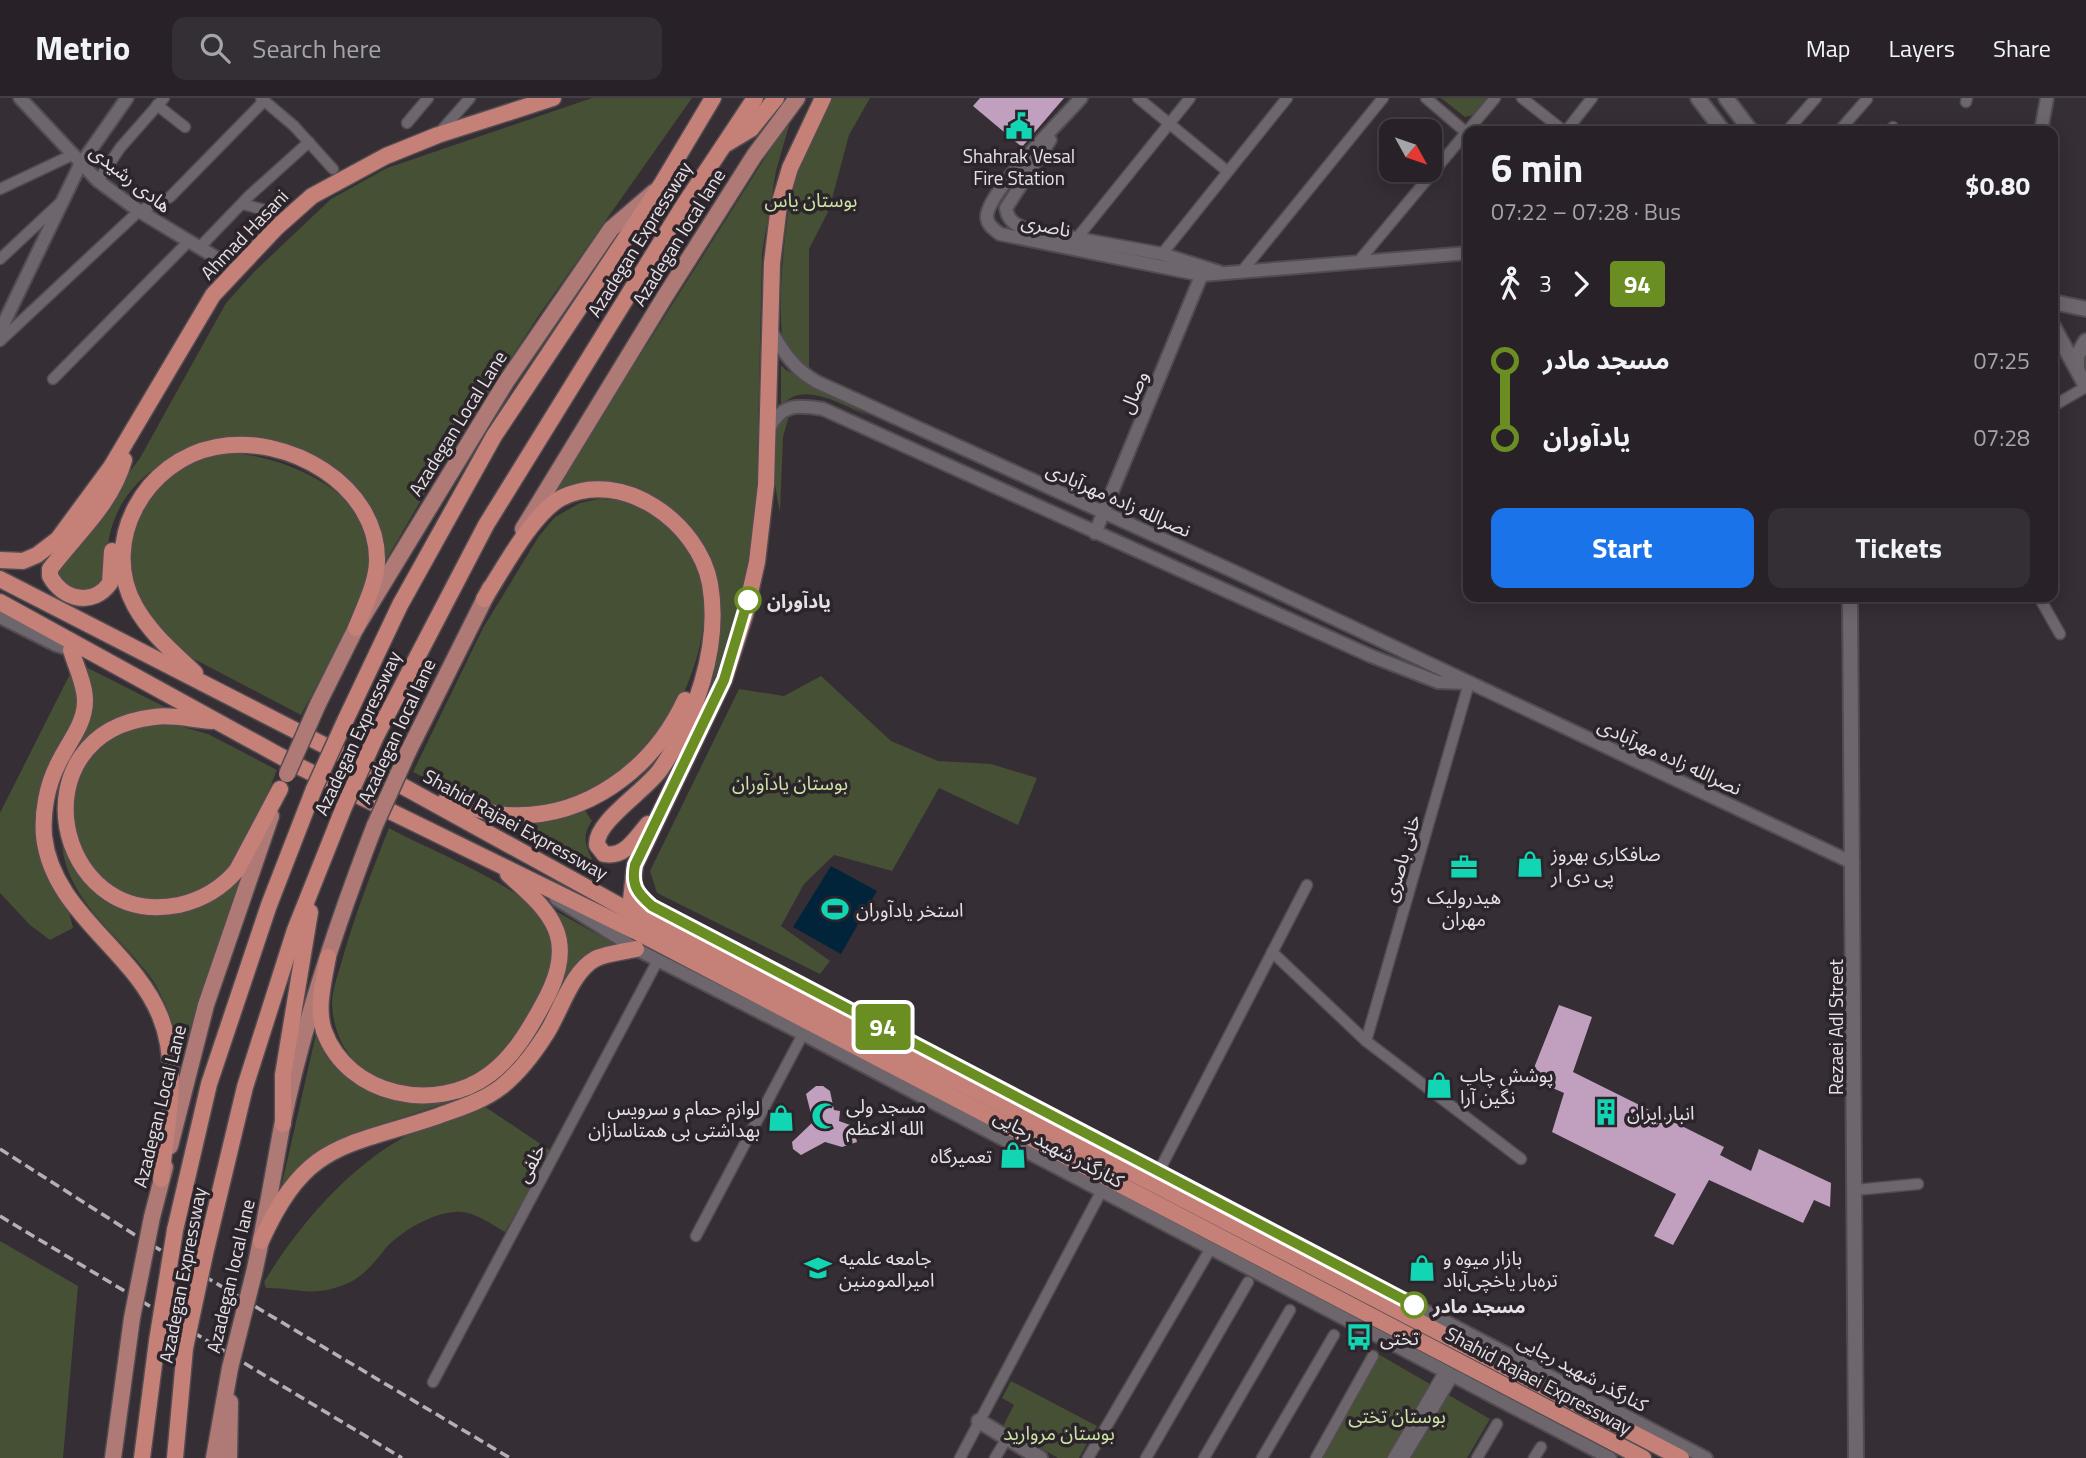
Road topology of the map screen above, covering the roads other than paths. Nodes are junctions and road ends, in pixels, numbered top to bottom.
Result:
1 (20, 98) edge
2 (127, 98) edge
3 (428, 98) edge
4 (470, 98) edge
5 (553, 98) edge
6 (713, 98) edge
7 (755, 98) edge
8 (776, 98) edge
9 (797, 98) edge
10 (822, 98) edge
11 (1081, 98) edge
12 (1138, 98) edge
13 (1190, 98) edge
14 (1287, 98) edge
15 (1383, 98) edge
16 (1426, 98) edge
17 (1495, 98) edge
18 (1522, 98) edge
19 (1592, 98) edge
20 (1698, 98) edge
21 (1726, 98) edge
22 (1816, 98) edge
23 (2047, 98) edge
24 (262, 99) edge
25 (1867, 99) edge
26 (160, 102) edge
27 (407, 123) dead end
28 (1059, 124) junction
29 (1169, 124) junction
30 (1473, 126) edge
31 (1550, 126) edge
32 (1569, 126) edge
33 (1719, 126) edge
34 (1747, 126) edge
35 (1791, 126) edge
36 (1843, 126) edge
37 (2042, 126) edge
38 (185, 127) dead end
39 (1463, 130) edge
40 (438, 135) junction
41 (1463, 138) edge
42 (309, 142) junction
43 (720, 147) junction
44 (76, 160) junction
45 (333, 169) dead end
46 (1227, 171) junction
47 (98, 181) junction
48 (661, 185) junction
49 (2, 189) edge
50 (65, 198) junction
51 (242, 204) junction
52 (139, 211) junction
53 (269, 211) dead end
54 (1077, 238) junction
55 (194, 246) junction
56 (1463, 253) edge
57 (1162, 254) junction
58 (0, 259) edge
59 (1358, 262) junction
60 (235, 269) junction
61 (1243, 270) junction
62 (1204, 271) junction
63 (2058, 303) edge
64 (2086, 309) edge
65 (0, 331) edge
66 (771, 331) junction
67 (2058, 335) edge
68 (0, 341) edge
69 (2086, 341) edge
70 (2077, 370) junction
71 (53, 379) dead end
72 (2086, 386) edge
73 (2058, 403) edge
74 (767, 433) junction
75 (128, 440) junction
76 (166, 470) junction
77 (1103, 514) junction
78 (1095, 533) junction
79 (0, 560) edge
80 (0, 579) edge
81 (484, 599) junction
82 (0, 602) edge
83 (1850, 602) edge
84 (2042, 602) edge
85 (0, 617) edge
86 (356, 628) junction
87 (2060, 634) dead end
88 (71, 650) junction
89 (708, 650) junction
90 (89, 651) junction
91 (1469, 683) junction
92 (210, 687) junction
93 (222, 722) junction
94 (284, 782) junction
95 (418, 794) junction
96 (659, 812) junction
97 (496, 862) junction
98 (1853, 863) junction
99 (315, 878) junction
100 (632, 881) junction
101 (1307, 885) dead end
102 (642, 918) junction
103 (636, 949) junction
104 (1272, 952) junction
105 (328, 957) junction
106 (658, 960) junction
107 (873, 1022) junction
108 (806, 1029) junction
109 (904, 1038) junction
110 (883, 1041) junction
111 (1367, 1041) junction
112 (283, 1124) junction
113 (1521, 1159) dead end
114 (1159, 1171) junction
115 (162, 1179) junction
116 (1918, 1184) dead end
117 (1855, 1190) junction
118 (1101, 1192) junction
119 (696, 1236) dead end
120 (261, 1241) junction
121 (1208, 1253) dead end
122 (1248, 1282) dead end
123 (1290, 1310) dead end
124 (1334, 1335) dead end
125 (1373, 1356) dead end
126 (230, 1368) junction
127 (1447, 1377) junction
128 (433, 1382) dead end
129 (122, 1387) junction
130 (979, 1422) junction
131 (1497, 1424) dead end
132 (1007, 1438) junction
133 (1541, 1447) dead end
134 (1036, 1457) edge
135 (103, 1458) edge
136 (113, 1458) edge
137 (142, 1458) edge
138 (176, 1458) edge
139 (214, 1458) edge
140 (229, 1458) edge
141 (960, 1458) edge
142 (995, 1458) edge
143 (1088, 1458) edge
144 (1146, 1458) edge
145 (1204, 1458) edge
146 (1262, 1458) edge
147 (1316, 1458) edge
148 (1393, 1458) edge
149 (1405, 1458) edge
150 (1477, 1458) edge
151 (1534, 1458) edge
152 (1610, 1458) edge
153 (1643, 1458) edge
154 (1681, 1458) edge
155 (1706, 1458) edge
156 (1856, 1458) edge

1 - 44 street, هادی رشیدی
2 - 44 street
3 - 27 street
4 - 40 street
5 - 40 highway, Ahmad Hasani
6 - 48 highway, Azadegan Expressway
7 - 43 highway, Azadegan Expressway
8 - 43 highway
9 - 81 main road, Azadegan local lane
10 - 66 highway
11 - 28 street
12 - 29 street
13 - 29 street
14 - 46 street
15 - 61 street
16 - 39 street
17 - 30 street
18 - 31 street
19 - 32 street
20 - 33 main road
21 - 34 main road
22 - 35 street
23 - 37 street
24 - 42 street
24 - 52 street
25 - 36 street
26 - 38 street
26 - 47 street
28 - 54 street, ناصری
28 - 62 street, ناصری
29 - 46 street
29 - 54 street
40 - 60 highway, Ahmad Hasani
41 - 59 street
42 - 45 street
42 - 51 street
43 - 99 highway, Azadegan Expressway, bridge
44 - 47 street, هادی رشیدی
44 - 49 street
44 - 50 street
46 - 57 street
47 - 52 street, هادی رشیدی
48 - 86 main road, Azadegan Local Lane
48 - 137 highway, Azadegan Expressway, bridge
50 - 58 street
50 - 65 street
51 - 53 street
51 - 55 street
52 - 55 street, هادی رشیدی
52 - 68 street
54 - 57 street, ناصری
55 - 60 street, هادی رشیدی
55 - 71 street
56 - 59 street, ناصری
57 - 62 street, ناصری
59 - 61 street, ناصری
60 - 75 highway, Ahmad Hasani
61 - 62 street, ناصری
62 - 77 street, وصال
63 - 64 main road
66 - 74 highway
66 - 77 street, نصرالله زاده مهرآبادی
67 - 70 main road
69 - 70 main road
70 - 72 main road
72 - 73 street
74 - 78 street, نصرالله زاده مهرآبادی
74 - 96 highway
75 - 76 highway
75 - 79 highway, Ahmad Hasani
76 - 86 highway
76 - 92 highway
77 - 78 street, وصال
77 - 91 street, نصرالله زاده مهرآبادی
78 - 91 street, نصرالله زاده مهرآبادی
80 - 92 highway, Shahid Rajaei Expressway
81 - 89 highway
81 - 105 main road, Azadegan local lane, bridge
82 - 90 highway, Shahid Rajaei Expressway
83 - 98 main road, Rezaei Adl Street
84 - 87 street
85 - 88 street
86 - 94 main road, Azadegan Local Lane, bridge
88 - 90 street
88 - 115 highway
89 - 95 highway
89 - 96 highway
90 - 93 highway, Shahid Rajaei Expressway
91 - 98 street, نصرالله زاده مهرآبادی
91 - 111 street, خانی باصری
92 - 95 highway, Shahid Rajaei Expressway
93 - 94 highway
93 - 97 highway, Shahid Rajaei Expressway
94 - 115 main road, Azadegan Local Lane
95 - 102 highway, Shahid Rajaei Expressway
96 - 100 highway
97 - 103 street, کنارگذر شهید رجایی
97 - 105 highway
97 - 108 highway, Shahid Rajaei Expressway
98 - 117 main road, Rezaei Adl Street
99 - 112 highway
99 - 138 highway, Azadegan Expressway, bridge
100 - 102 highway
100 - 107 street, کنارگذر شهید رجایی
101 - 104 street
102 - 110 highway, Shahid Rajaei Expressway
103 - 106 street, کنارگذر شهید رجایی
103 - 120 highway
104 - 111 street
104 - 114 street
105 - 112 main road, Azadegan local lane
106 - 108 street, کنارگذر شهید رجایی
106 - 128 street, خلفی
107 - 109 street, کنارگذر شهید رجایی
107 - 110 main road
108 - 118 street, کنارگذر شهید رجایی
108 - 119 street
108 - 153 highway, Shahid Rajaei Expressway
109 - 110 main road
109 - 114 street, کنارگذر شهید رجایی
110 - 154 highway, Shahid Rajaei Expressway
111 - 113 street
112 - 120 main road, Azadegan local lane
114 - 155 street, کنارگذر شهید رجایی
115 - 129 main road, Azadegan Local Lane, bridge
116 - 117 street
117 - 156 main road, Rezaei Adl Street
118 - 127 street, کنارگذر شهید رجایی
118 - 130 street
120 - 126 main road, Azadegan local lane, bridge
121 - 143 street
122 - 144 street
123 - 145 street
124 - 146 street
125 - 147 street
126 - 139 main road, Azadegan local lane
126 - 140 main road
127 - 148 street
127 - 149 street
127 - 152 street, کنارگذر شهید رجایی
129 - 135 main road
129 - 136 main road, Azadegan Local Lane
130 - 132 main road
130 - 141 street
131 - 150 street
132 - 134 main road
132 - 142 street
133 - 151 street

